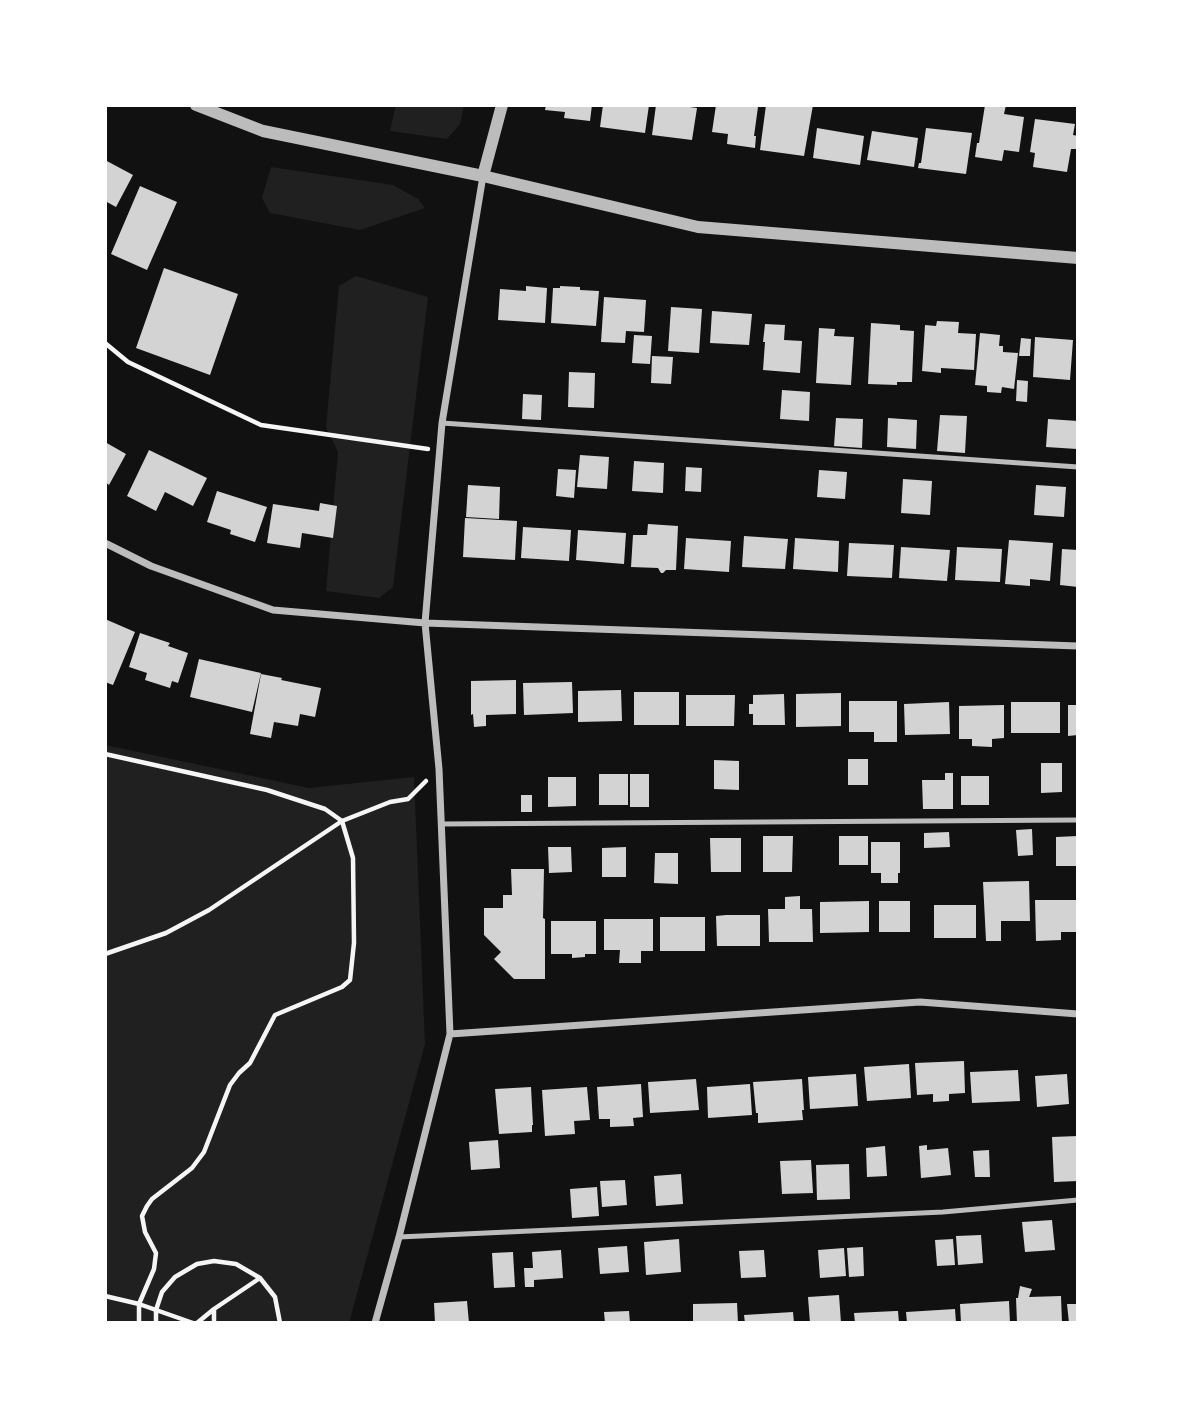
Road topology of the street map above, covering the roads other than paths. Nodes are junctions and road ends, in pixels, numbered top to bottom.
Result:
1 (196, 105) edge
2 (502, 105) edge
3 (483, 176) junction
4 (1078, 258) edge
5 (442, 423) junction
6 (1078, 467) edge
7 (105, 543) edge
8 (425, 623) junction
9 (1078, 646) edge
10 (1078, 820) edge
11 (442, 824) junction
12 (1078, 1014) edge
13 (450, 1034) junction
14 (1078, 1200) edge
15 (398, 1237) junction
16 (374, 1323) edge

1 - 3 street
2 - 3 street
3 - 4 street
3 - 5 street
5 - 6 lane
5 - 8 street
7 - 8 street
8 - 9 street
8 - 11 street
10 - 11 lane
11 - 13 street
12 - 13 street
13 - 15 street
14 - 15 lane
15 - 16 street

